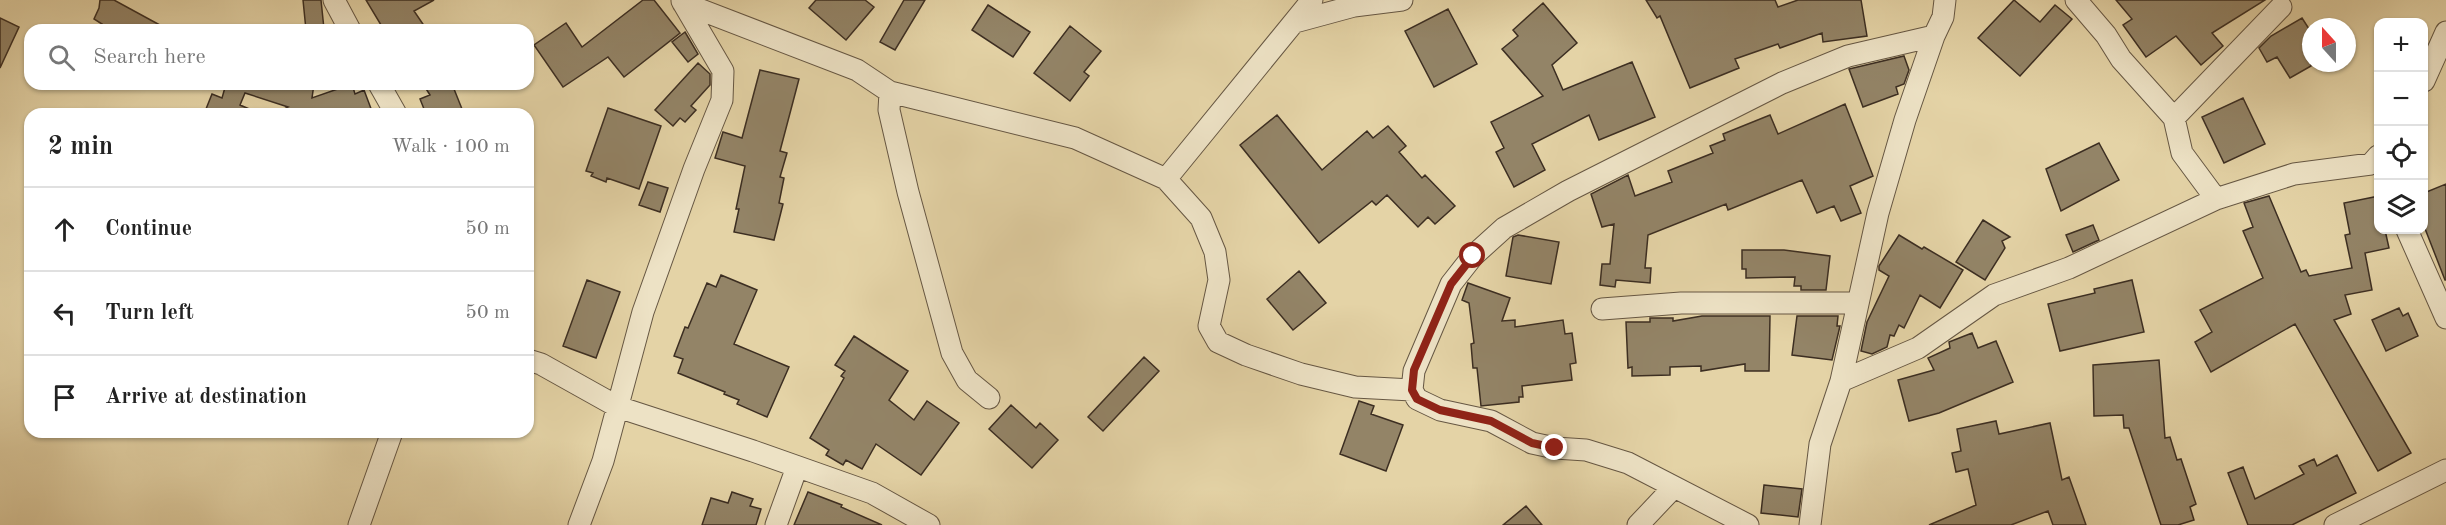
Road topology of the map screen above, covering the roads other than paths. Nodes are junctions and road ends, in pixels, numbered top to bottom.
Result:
1 (334, 0) edge
2 (1312, 0) edge
3 (1402, 0) edge
4 (2076, 0) edge
5 (682, 1) edge
6 (1947, 1) edge
7 (2281, 7) dead end
8 (1295, 22) junction
9 (347, 24) edge
10 (2446, 32) edge
11 (1934, 36) junction
12 (2428, 72) edge
13 (383, 90) edge
14 (890, 92) junction
15 (393, 108) edge
16 (2174, 118) junction
17 (2374, 164) edge
18 (1166, 179) junction
19 (2216, 199) junction
20 (2409, 234) edge
21 (1858, 303) junction
22 (1602, 309) dead end
23 (2446, 318) edge
24 (534, 362) edge
25 (1841, 381) junction
26 (1412, 390) junction
27 (989, 398) dead end
28 (618, 407) junction
29 (390, 438) edge
30 (797, 466) junction
31 (2446, 470) edge
32 (1673, 488) junction
33 (359, 525) edge
34 (579, 525) edge
35 (776, 525) edge
36 (928, 525) edge
37 (1638, 525) edge
38 (1748, 525) edge
39 (1810, 525) edge
40 (2335, 525) edge

1 - 9 street
2 - 8 street
3 - 8 street
4 - 16 street
5 - 14 street
5 - 28 street
6 - 11 street
7 - 16 street
8 - 18 street
10 - 12 street
11 - 21 street
11 - 26 street
13 - 15 street
14 - 18 street
14 - 27 street
16 - 19 street
17 - 19 street
18 - 26 street
19 - 25 street
20 - 23 street
21 - 22 street
21 - 25 street
24 - 28 street
25 - 39 street
26 - 32 street
28 - 30 street
28 - 34 street
29 - 33 street
30 - 35 street
30 - 36 street
31 - 40 street
32 - 37 street
32 - 38 street

